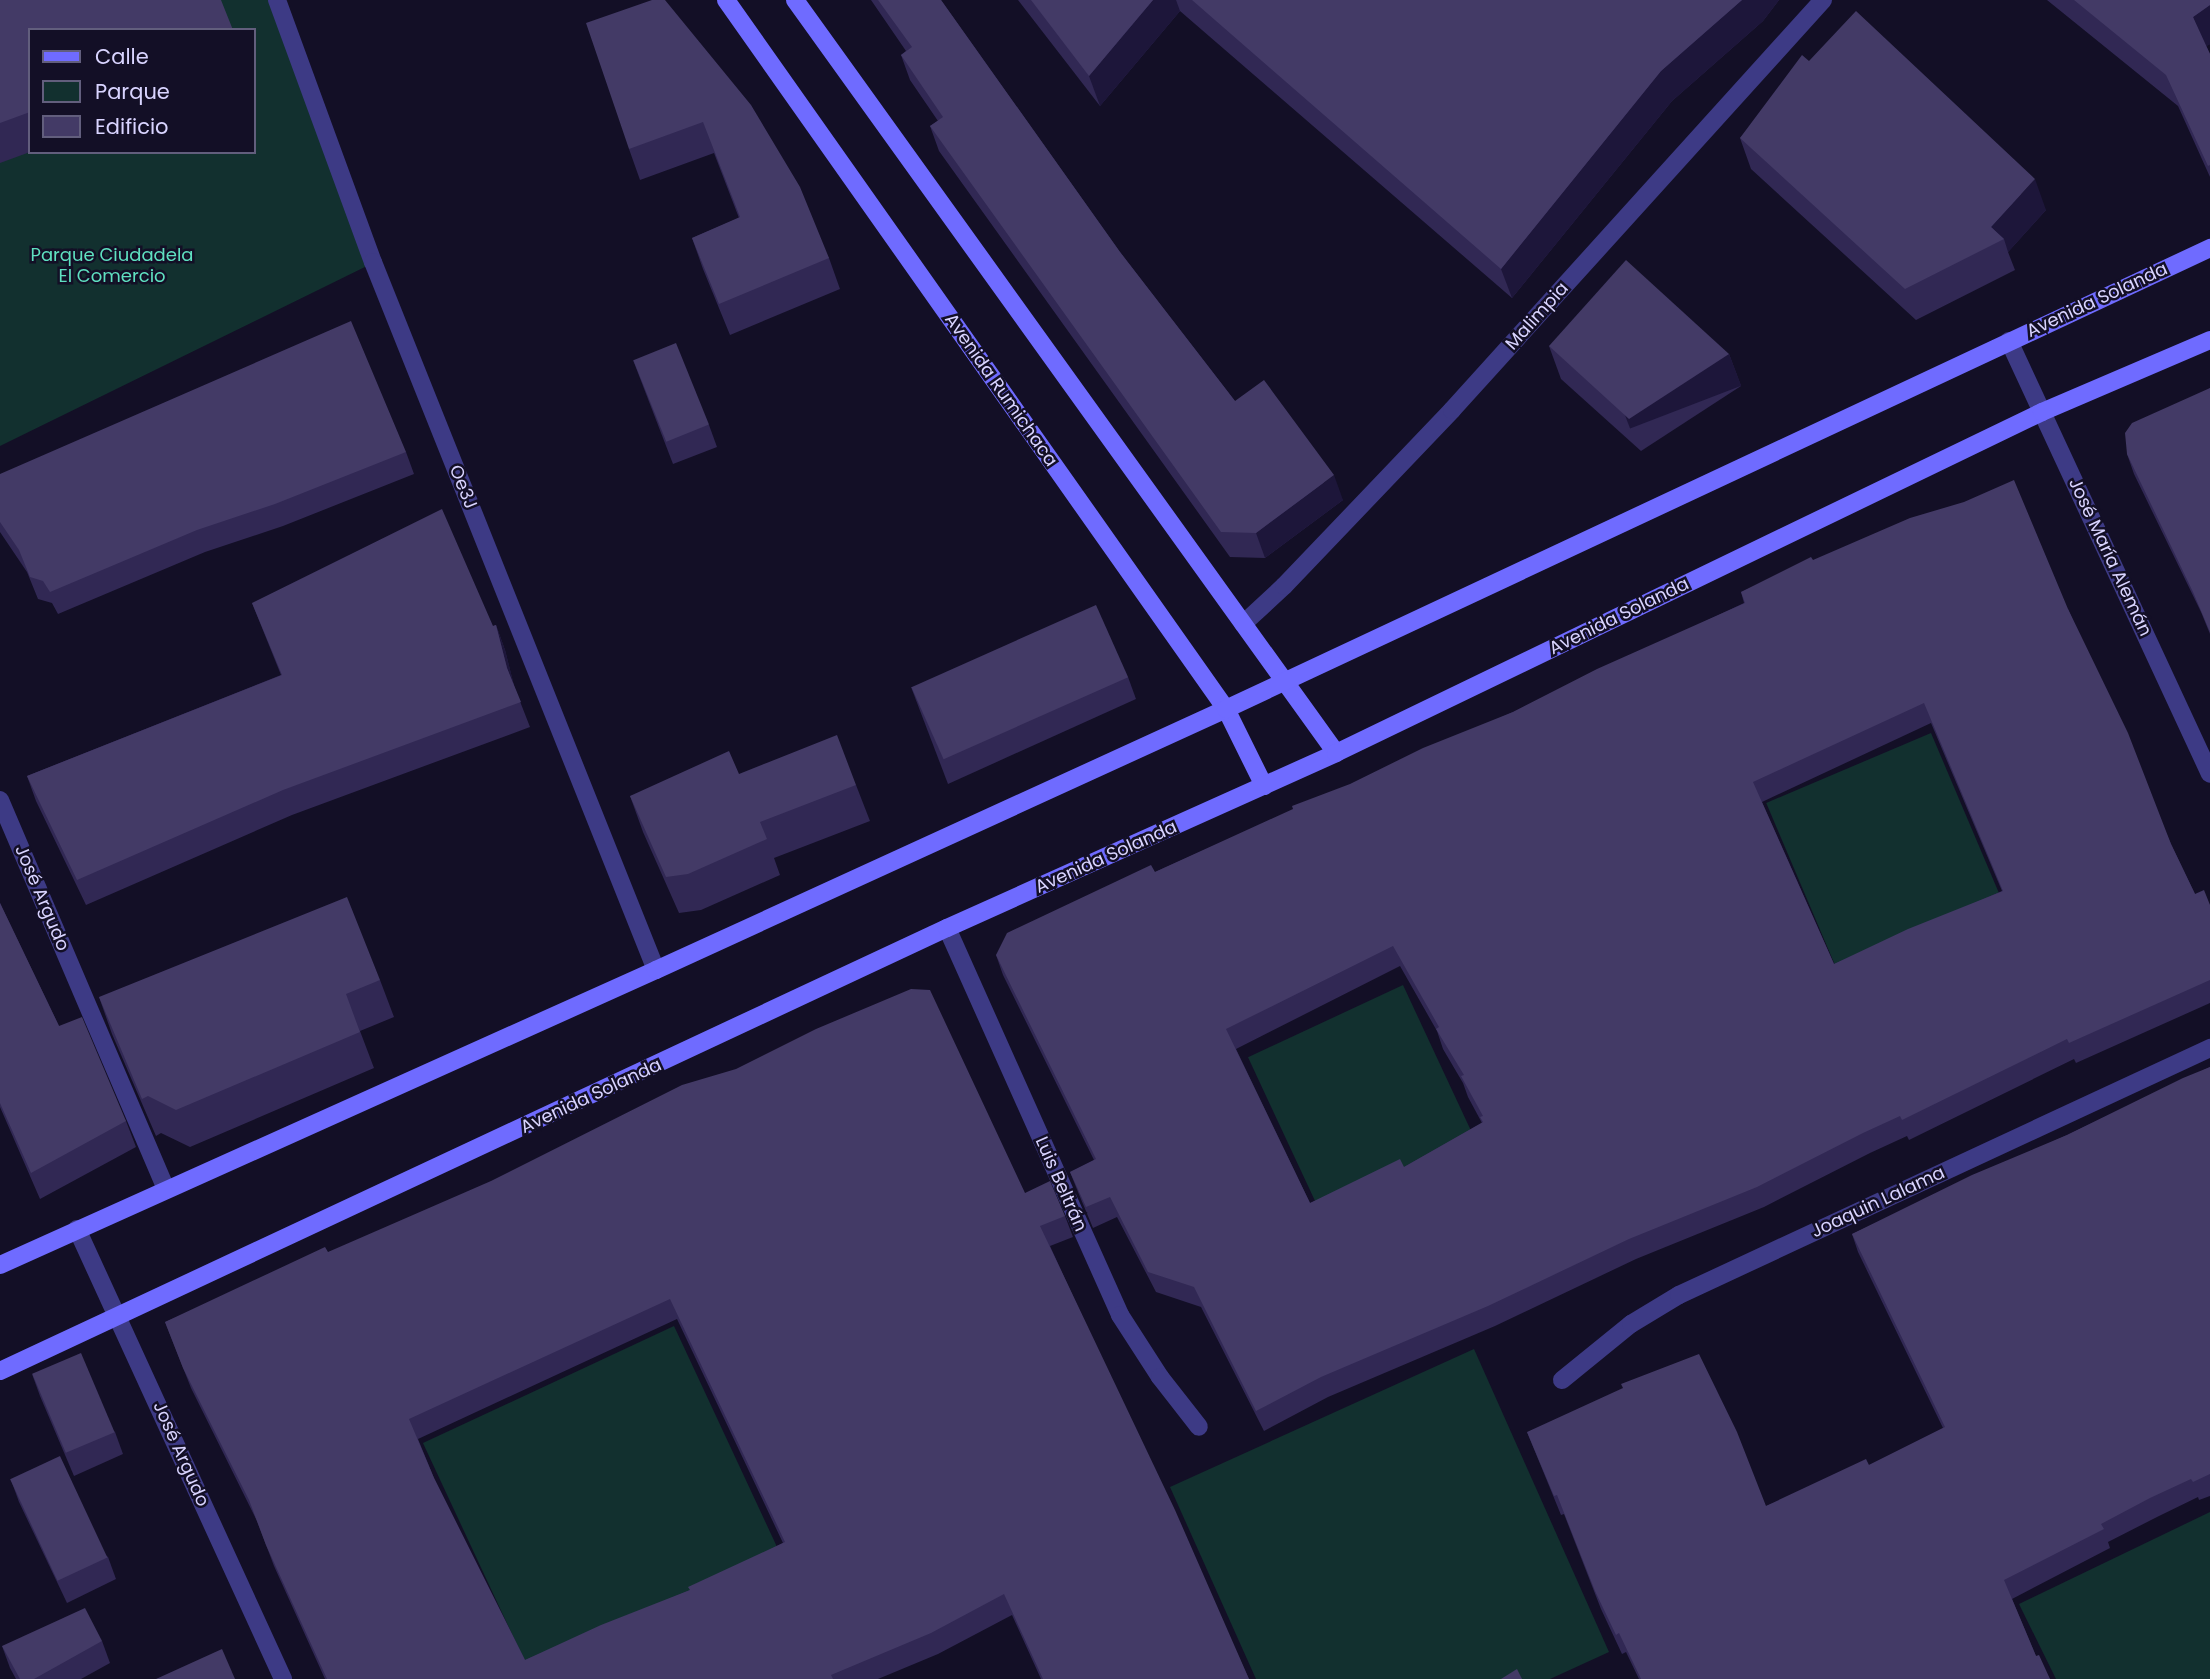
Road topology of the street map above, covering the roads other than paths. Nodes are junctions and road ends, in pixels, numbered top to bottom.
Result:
1 (278, 0) edge
2 (726, 0) edge
3 (795, 0) edge
4 (1824, 0) edge
5 (2210, 248) edge
6 (2210, 340) edge
7 (2009, 341) junction
8 (2042, 412) junction
9 (1243, 624) junction
10 (1284, 682) junction
11 (1226, 709) junction
12 (1336, 753) junction
13 (2210, 774) edge
14 (1264, 786) junction
15 (0, 800) edge
16 (947, 928) junction
17 (656, 970) junction
18 (2210, 1048) edge
19 (166, 1189) junction
20 (77, 1229) junction
21 (0, 1265) edge
22 (118, 1318) junction
23 (0, 1371) edge
24 (1562, 1380) dead end
25 (1199, 1427) dead end
26 (283, 1679) edge

1 - 17 street, Oe3J
2 - 11 street, Avenida Rumichaca
3 - 9 street
4 - 9 street, Malimpia
5 - 7 street, Avenida Solanda
6 - 8 street, Avenida Solanda
7 - 8 street, José María Alemán
7 - 10 street, Avenida Solanda
8 - 12 street, Avenida Solanda
8 - 13 street, José María Alemán
9 - 10 street
10 - 11 street, Avenida Solanda
10 - 12 street
11 - 14 street, Avenida Rumichaca
11 - 17 street, Avenida Solanda
12 - 14 street, Avenida Solanda
14 - 16 street, Avenida Solanda
15 - 19 street, José Argudo
16 - 22 street, Avenida Solanda
16 - 25 street, Luis Beltrán
17 - 19 street, Avenida Solanda
18 - 24 street, Joaquin Lalama
19 - 20 street, Avenida Solanda
20 - 21 street, Avenida Solanda
20 - 22 street, José Argudo
22 - 23 street, Avenida Solanda
22 - 26 street, José Argudo

